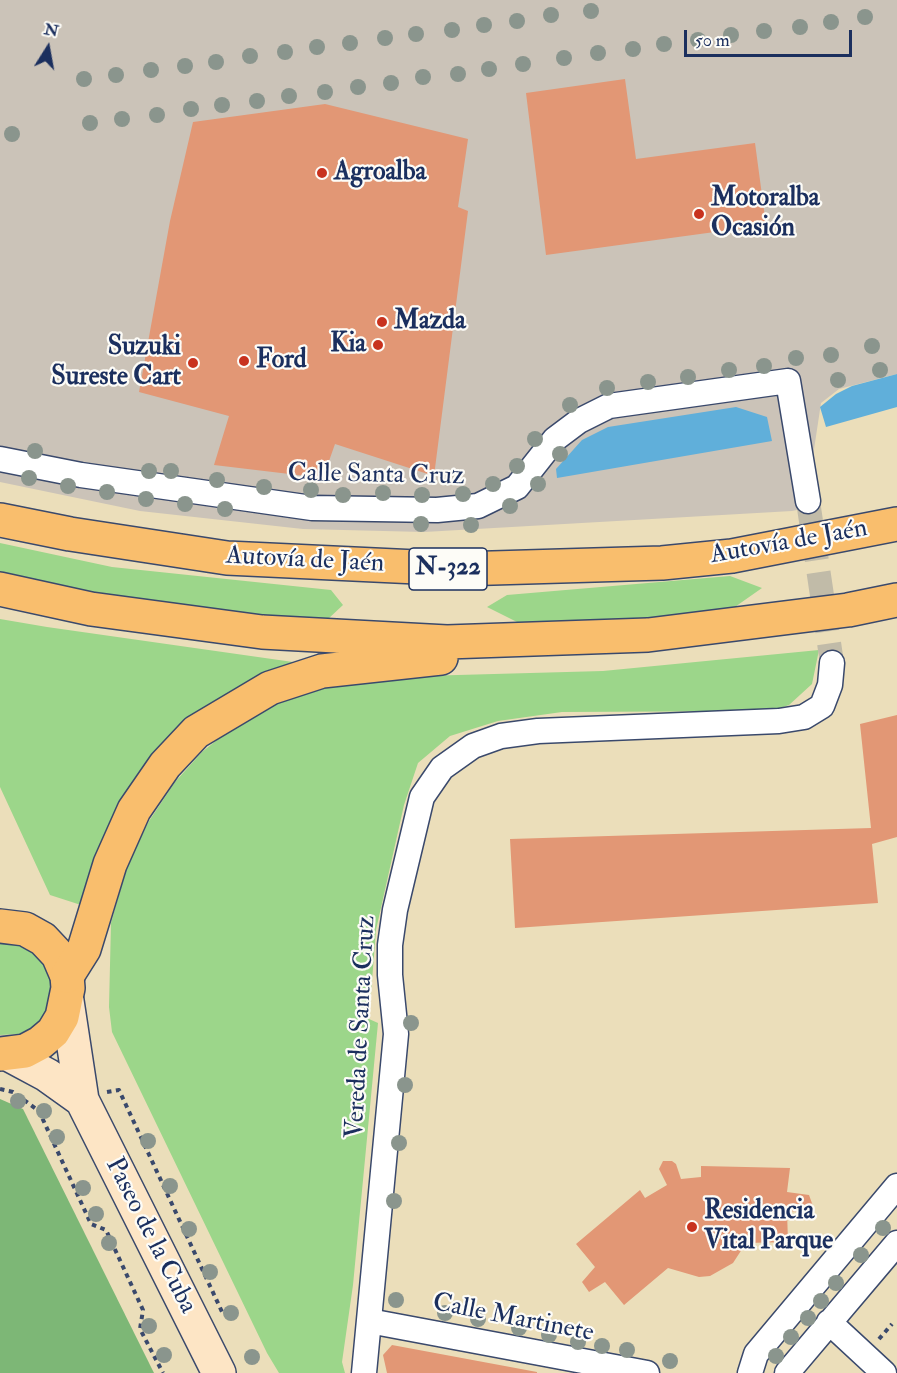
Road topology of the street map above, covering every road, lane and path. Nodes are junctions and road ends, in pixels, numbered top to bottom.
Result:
1 (0, 459) edge
2 (807, 501) tunnel mouth
3 (0, 520) edge
4 (897, 524) edge
5 (0, 589) edge
6 (897, 600) edge
7 (648, 635) junction
8 (832, 663) tunnel mouth
9 (2, 924) edge
10 (67, 988) junction
11 (4, 1054) edge
12 (0, 1089) edge
13 (119, 1090) dead end
14 (82, 1100) junction
15 (897, 1186) edge
16 (897, 1243) edge
17 (226, 1321) dead end
18 (369, 1321) junction
19 (829, 1322) junction
20 (886, 1370) edge
21 (162, 1373) edge
22 (219, 1373) edge
23 (364, 1373) edge
24 (647, 1373) edge
25 (750, 1373) edge
26 (787, 1373) edge

1 - 2 street, Calle Santa Cruz
3 - 4 main road, Autovía de Jaén / N-322
5 - 7 main road
6 - 7 main road
7 - 10 main road
8 - 18 street, Vereda de Santa Cruz
9 - 10 main road
10 - 11 main road
10 - 14 main road
11 - 14 main road
12 - 21 path
13 - 17 path
14 - 22 main road, Paseo de la Cuba
15 - 25 street
16 - 19 street
18 - 23 street, Vereda de Santa Cruz
18 - 24 street, Calle Martinete
19 - 20 street
19 - 26 street

